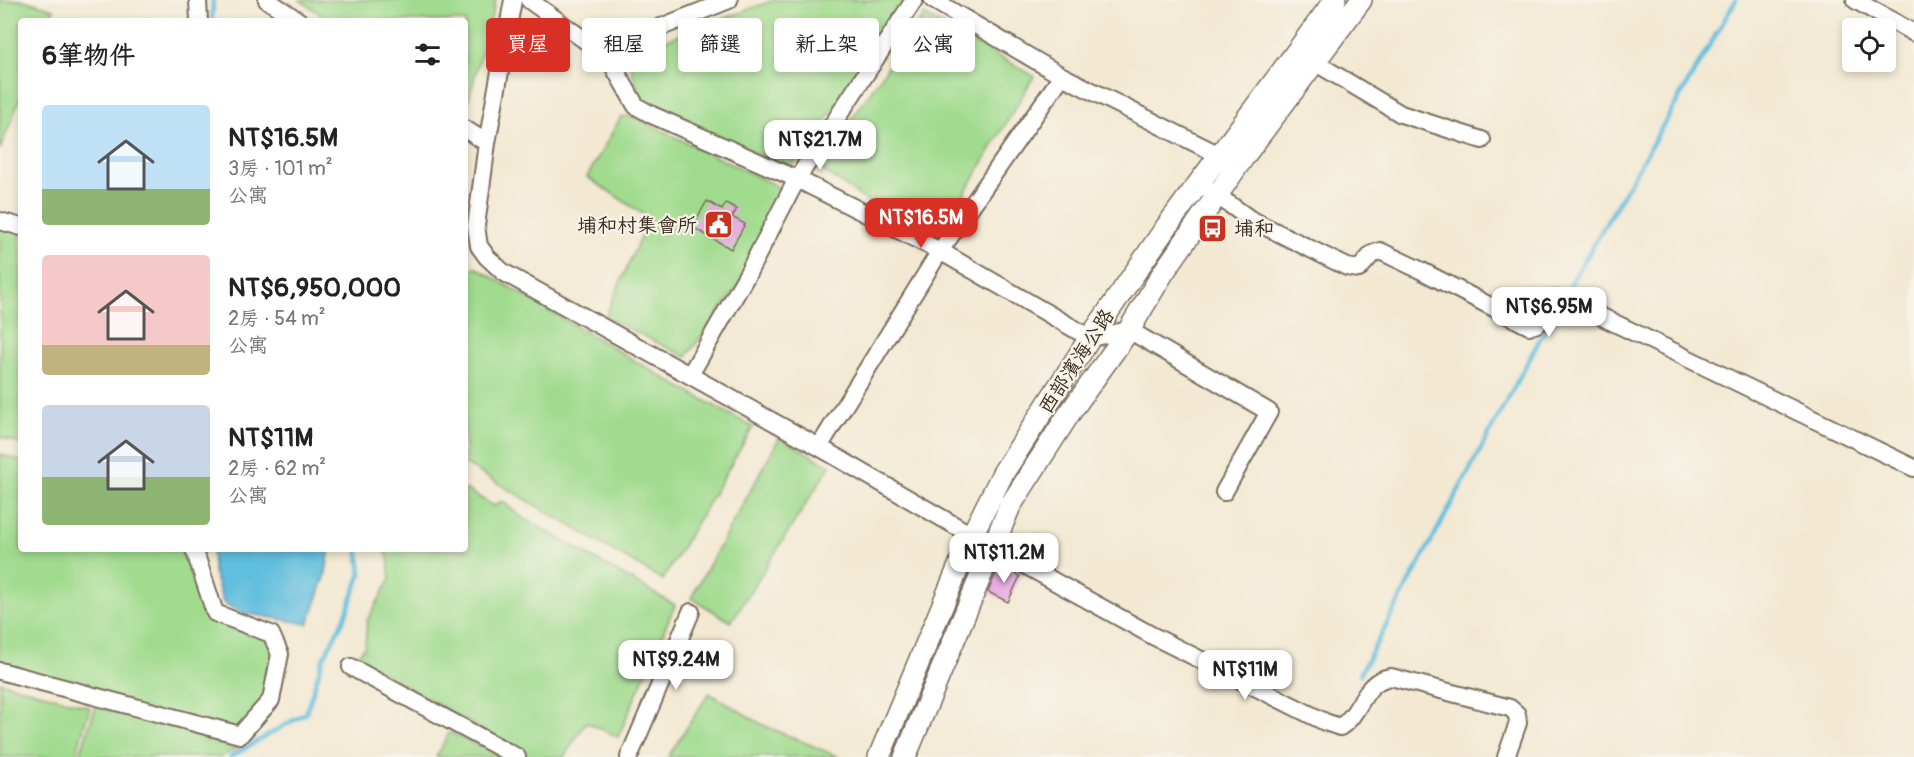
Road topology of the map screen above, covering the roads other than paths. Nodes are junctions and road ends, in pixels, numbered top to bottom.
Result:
1 (198, 0) edge
2 (267, 0) edge
3 (513, 0) edge
4 (529, 0) edge
5 (914, 0) edge
6 (933, 0) edge
7 (1335, 0) edge
8 (1361, 0) edge
9 (1856, 0) edge
10 (724, 1) edge
11 (199, 18) edge
12 (294, 18) edge
13 (666, 25) edge
14 (1914, 33) edge
15 (582, 38) edge
16 (1306, 57) junction
17 (617, 72) edge
18 (1062, 76) junction
19 (468, 131) edge
20 (1482, 140) dead end
21 (487, 143) junction
22 (1221, 156) junction
23 (797, 179) junction
24 (1208, 189) junction
25 (0, 221) edge
26 (18, 227) edge
27 (940, 251) junction
28 (1129, 330) junction
29 (1090, 338) junction
30 (690, 375) junction
31 (819, 447) junction
32 (1914, 468) edge
33 (1224, 492) dead end
34 (972, 535) junction
35 (992, 547) junction
36 (195, 552) edge
37 (691, 612) dead end
38 (351, 667) dead end
39 (0, 671) edge
40 (517, 757) edge
41 (629, 757) edge
42 (879, 757) edge
43 (905, 757) edge
44 (1506, 757) edge

1 - 11 street
2 - 12 street
3 - 21 street
4 - 15 street
5 - 23 street
6 - 18 street
7 - 16 main road, 西部濱海公路
8 - 16 main road, 西部濱海公路
9 - 14 street
10 - 13 street
16 - 20 street
16 - 22 main road, 西部濱海公路
16 - 24 main road, 西部濱海公路
17 - 23 street
18 - 22 street
18 - 27 street
19 - 21 street
21 - 30 street
22 - 24 main road, 西部濱海公路
23 - 27 street
23 - 30 street
24 - 28 main road, 西部濱海公路
24 - 29 main road, 西部濱海公路
24 - 32 street
25 - 26 street
27 - 29 street
27 - 31 street
28 - 29 street
28 - 33 street
28 - 35 main road, 西部濱海公路
29 - 34 main road, 西部濱海公路
30 - 31 street
31 - 34 street
34 - 35 street
34 - 42 main road, 西部濱海公路
35 - 43 main road, 西部濱海公路
35 - 44 street
36 - 39 street
37 - 41 street
38 - 40 street

